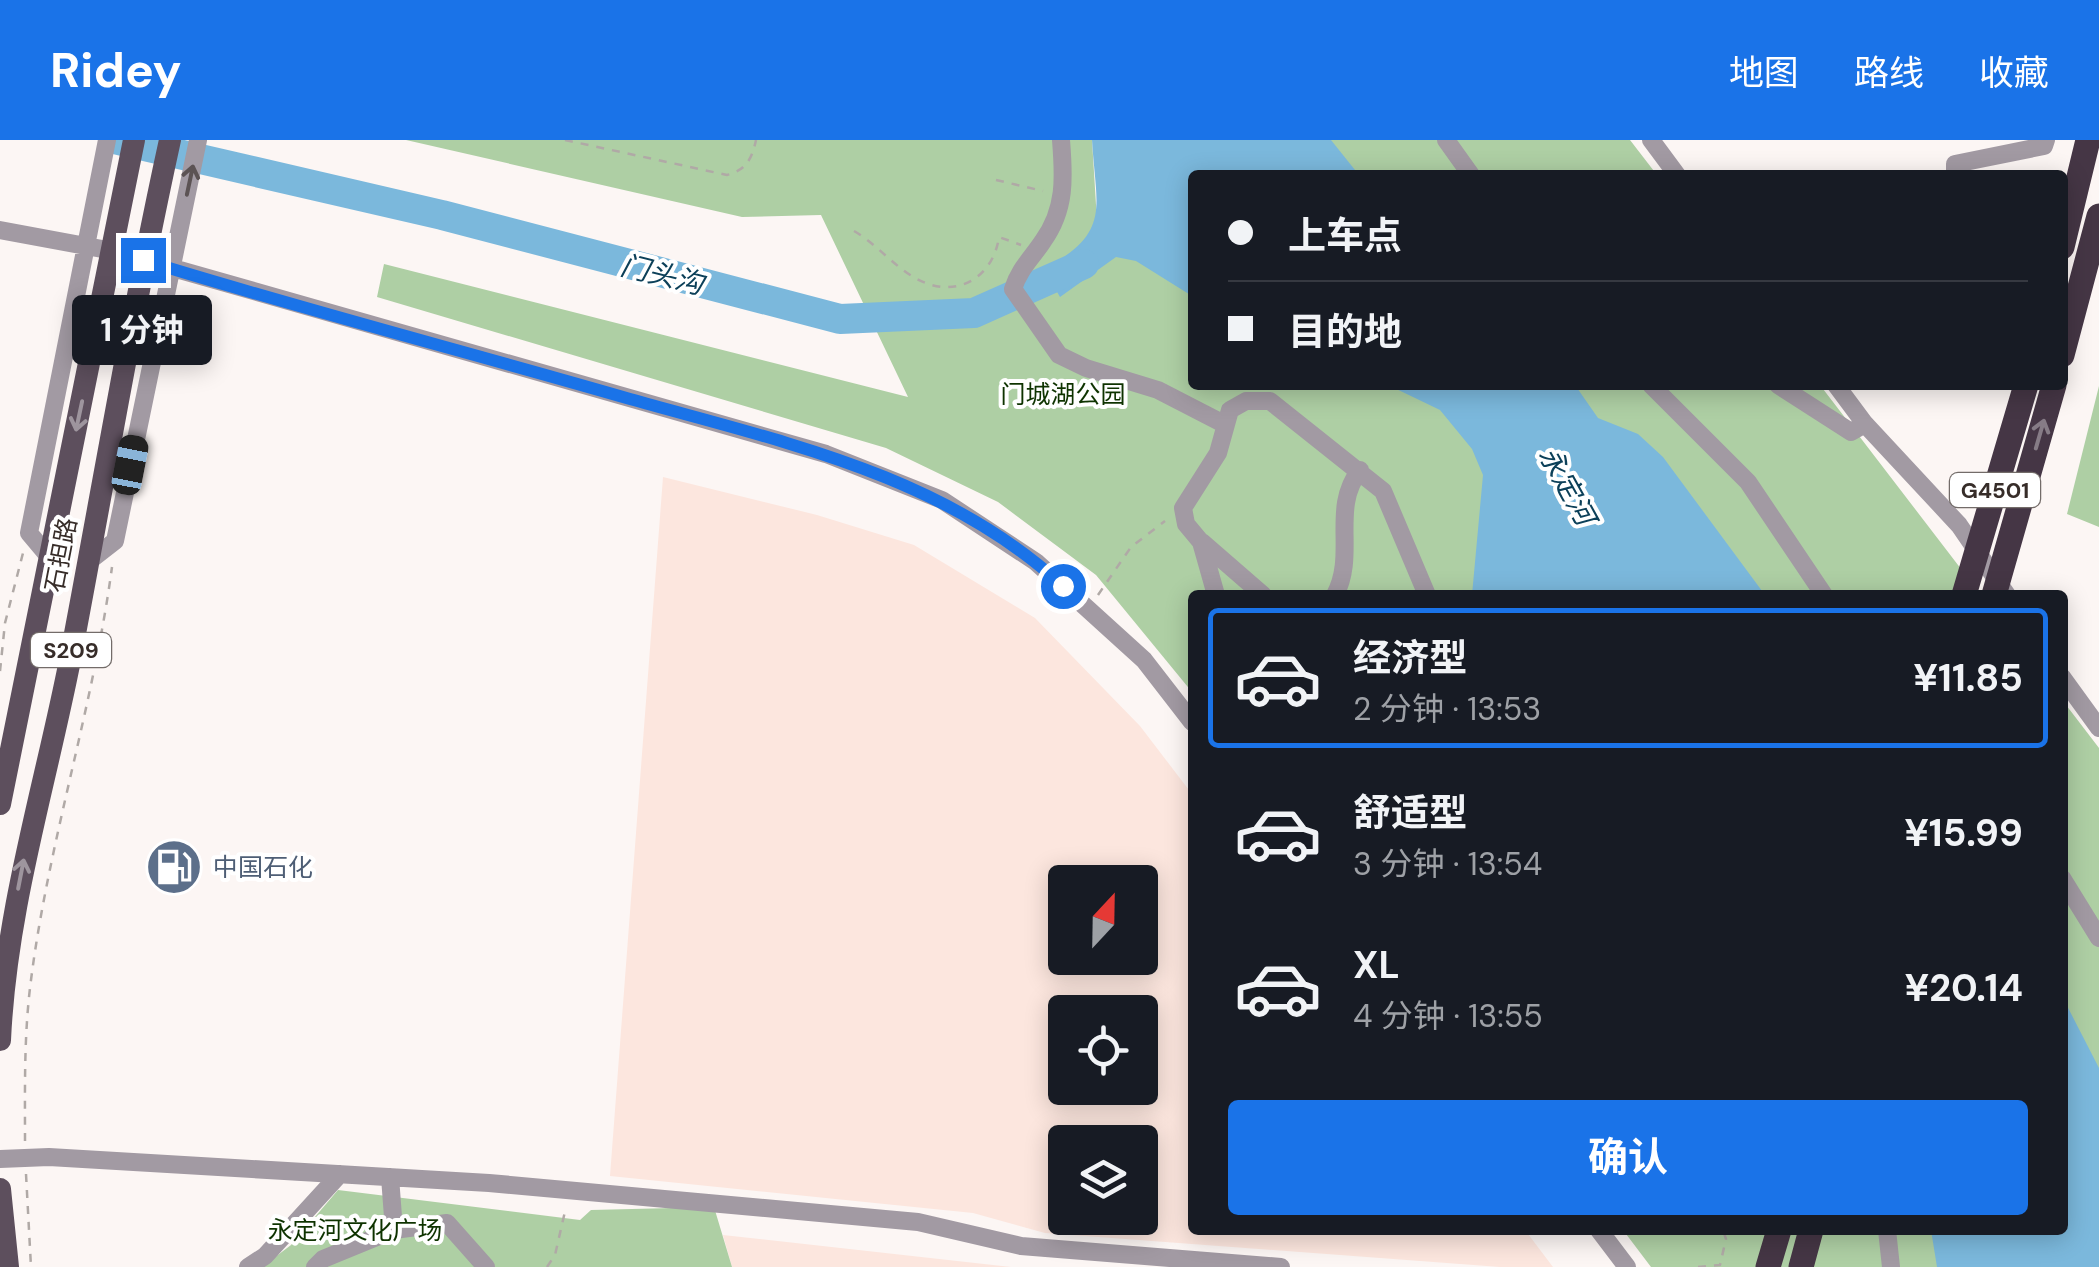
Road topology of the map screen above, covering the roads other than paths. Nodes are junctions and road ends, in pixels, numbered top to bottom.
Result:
1 (107, 140) edge
2 (134, 140) edge
3 (170, 140) edge
4 (198, 140) edge
5 (1061, 140) edge
6 (1446, 140) edge
7 (1651, 140) edge
8 (2046, 140) edge
9 (2088, 140) edge
10 (1468, 170) edge
11 (1674, 170) edge
12 (1954, 170) edge
13 (2099, 216) edge
14 (2068, 222) edge
15 (0, 230) edge
16 (83, 246) junction
17 (112, 252) junction
18 (143, 260) junction
19 (172, 269) junction
20 (2068, 332) edge
21 (1656, 390) edge
22 (1786, 390) edge
23 (1840, 390) edge
24 (2025, 390) edge
25 (2053, 390) edge
26 (1224, 424) junction
27 (1865, 424) junction
28 (1360, 470) junction
29 (1202, 542) junction
30 (50, 558) junction
31 (88, 562) junction
32 (1215, 590) edge
33 (1258, 590) edge
34 (1337, 590) edge
35 (1425, 590) edge
36 (1821, 590) edge
37 (1965, 590) edge
38 (1995, 590) edge
39 (2005, 590) edge
40 (2068, 684) edge
41 (1188, 717) edge
42 (2099, 728) edge
43 (0, 804) edge
44 (2068, 888) edge
45 (2099, 938) edge
46 (0, 1040) edge
47 (0, 1158) edge
48 (340, 1174) junction
49 (390, 1177) junction
50 (0, 1190) edge
51 (394, 1230) junction
52 (1602, 1235) edge
53 (1777, 1235) edge
54 (1811, 1235) edge
55 (1888, 1235) edge
56 (8, 1267) edge
57 (248, 1267) edge
58 (314, 1267) edge
59 (486, 1267) edge
60 (1280, 1267) edge
61 (1627, 1267) edge
62 (1768, 1267) edge
63 (1801, 1267) edge
64 (1891, 1267) edge

1 - 16 street
2 - 17 main road, 石担路 / S209
3 - 18 main road, 石担路 / S209
19 -> 4 street
5 - 26 street
6 - 10 street
7 - 11 street
8 - 12 street
9 - 14 highway
13 - 20 highway
15 - 16 street
16 - 17 street
16 - 30 street
17 - 18 street
17 -> 30 main road, 石担路 / S209
18 - 19 street
18 - 31 main road, 石担路 / S209
19 - 31 street
19 - 41 street
21 - 36 street
22 - 27 street
23 - 27 street
24 - 37 highway, G4501
38 -> 25 highway, G4501
26 - 28 street
26 - 29 street
27 - 39 street
28 - 34 street
28 - 35 street
29 - 32 street
29 - 33 street
30 - 43 main road, 石担路 / S209
46 -> 31 main road, 石担路 / S209
40 - 42 street
44 - 45 street
47 - 48 street
48 - 49 street
48 - 57 street
49 - 51 street
49 - 60 street
50 - 56 main road
51 - 58 street
51 - 59 street
52 - 61 street
53 - 62 highway
54 - 63 highway
55 - 64 street

